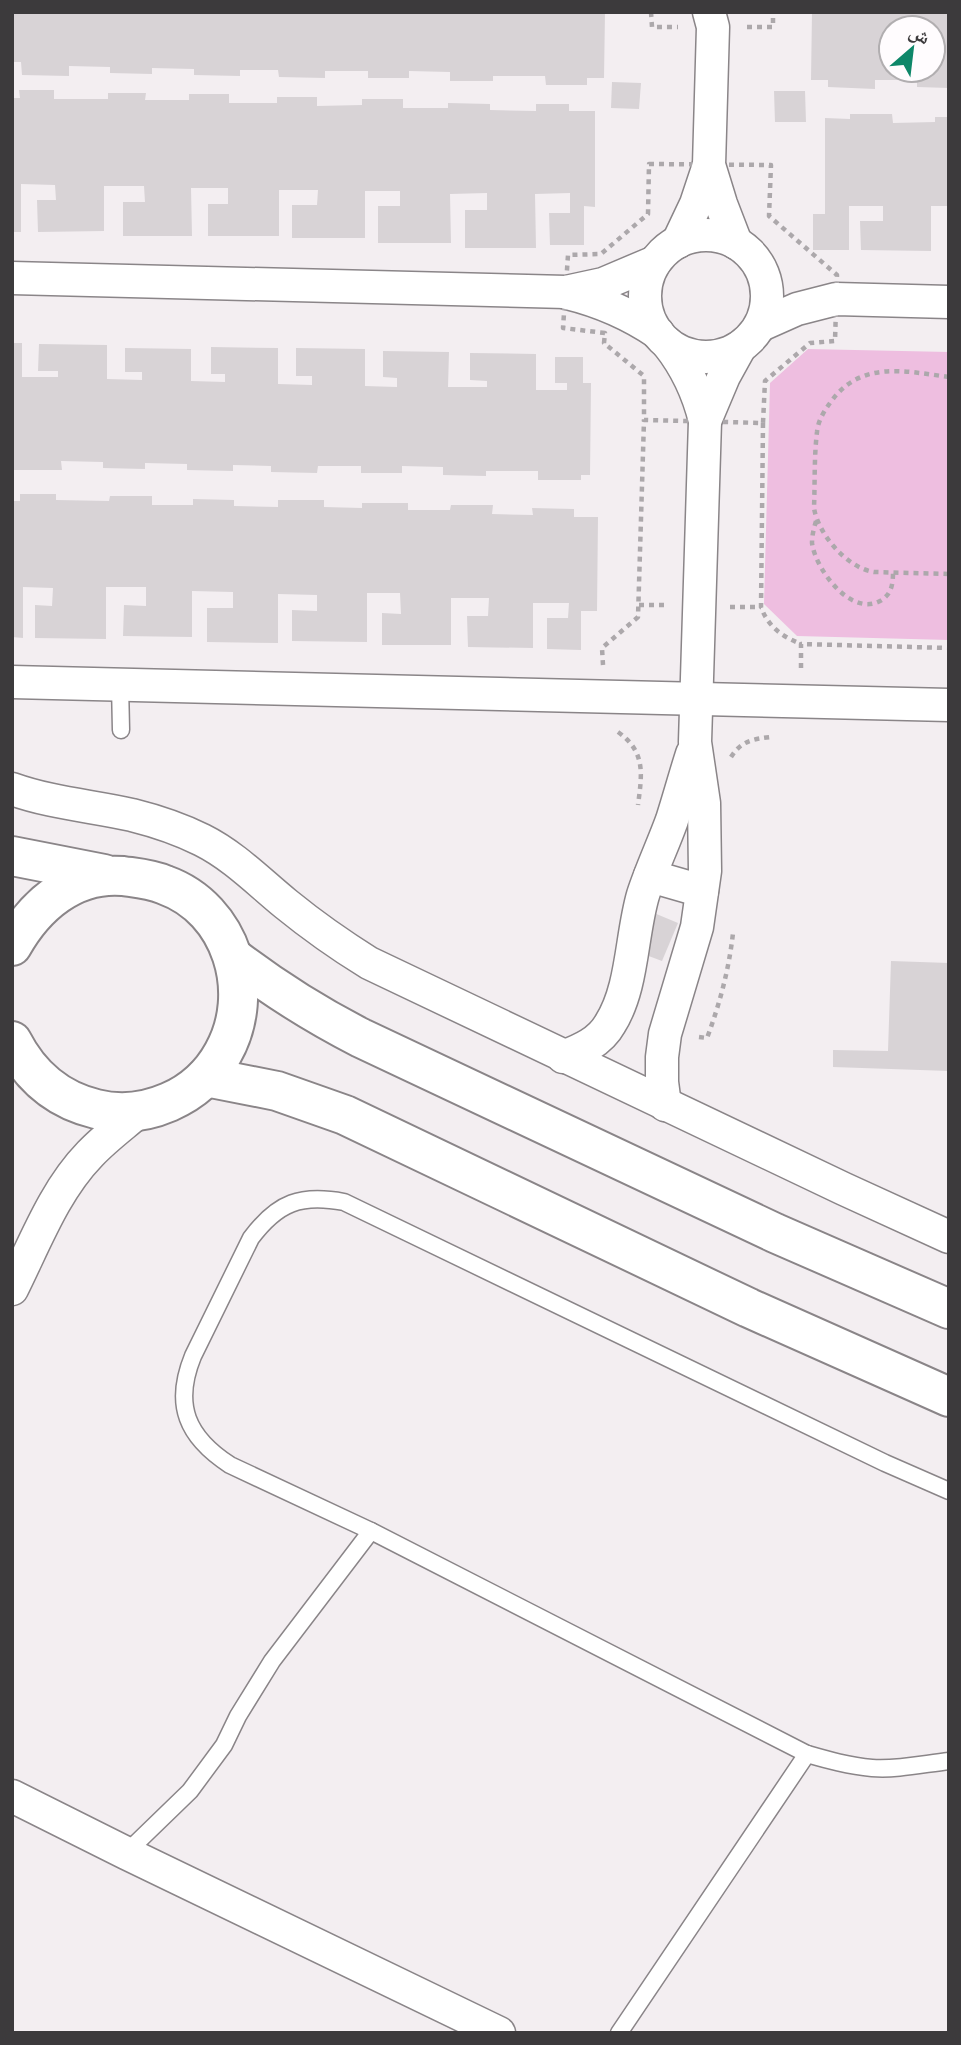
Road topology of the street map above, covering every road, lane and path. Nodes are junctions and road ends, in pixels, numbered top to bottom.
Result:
1 (714, 17) edge
2 (709, 165) junction
3 (736, 243) junction
4 (667, 252) junction
5 (765, 277) junction
6 (12, 278) edge
7 (566, 292) junction
8 (836, 299) junction
9 (949, 302) edge
10 (750, 336) junction
11 (663, 339) junction
12 (949, 377) edge
13 (705, 421) junction
14 (763, 423) junction
15 (816, 520) junction
16 (892, 573) junction
17 (949, 574) edge
18 (801, 644) junction
19 (949, 648) edge
20 (12, 682) edge
21 (120, 684) junction
22 (697, 699) junction
23 (801, 701) junction
24 (949, 705) edge
25 (121, 730) dead end
26 (778, 736) dead end
27 (695, 742) junction
28 (730, 758) dead end
29 (12, 789) edge
30 (12, 856) edge
31 (116, 876) junction
32 (650, 876) junction
33 (702, 891) junction
34 (734, 923) dead end
35 (12, 946) edge
36 (234, 958) junction
37 (665, 1034) junction
38 (13, 1042) edge
39 (12, 1049) edge
40 (563, 1057) junction
41 (206, 1077) junction
42 (664, 1105) junction
43 (139, 1111) junction
44 (949, 1237) edge
45 (12, 1289) edge
46 (949, 1309) edge
47 (949, 1396) edge
48 (949, 1491) edge
49 (371, 1531) junction
50 (807, 1754) junction
51 (949, 1761) edge
52 (12, 1796) edge
53 (126, 1853) junction
54 (499, 2033) edge
55 (619, 2033) edge

1 - 2 street
2 - 3 street
2 - 4 street
2 - 7 path
2 - 8 path
3 - 4 street
3 - 5 street
4 - 7 street
4 - 11 street
5 - 8 street
5 - 10 street
6 - 7 street
7 - 11 street
7 - 13 path
8 - 9 street
8 - 10 street
8 - 14 path
10 - 11 street
10 - 13 street
11 - 13 street
12 - 15 path
13 - 14 path
13 - 22 street
14 - 18 path
15 - 16 path
15 - 16 path
16 - 17 path
18 - 19 path
18 - 23 path
20 - 21 street
21 - 22 street
21 - 25 lane
22 - 23 street
22 - 27 street
23 - 24 street
26 - 28 path
27 - 32 street
27 - 33 street
29 - 40 street
30 - 31 main road
31 - 35 main road
31 - 36 main road
32 - 33 street
32 - 40 street
33 - 37 street
34 - 37 path
36 - 41 main road
36 - 46 main road
37 - 42 street
38 - 39 street
38 - 43 main road
40 - 42 street
41 - 43 main road
41 - 47 main road
42 - 44 street
43 - 45 street
48 - 49 lane
49 - 50 lane
49 - 53 lane
50 - 51 lane
50 - 55 lane
52 - 53 street
53 - 54 street

